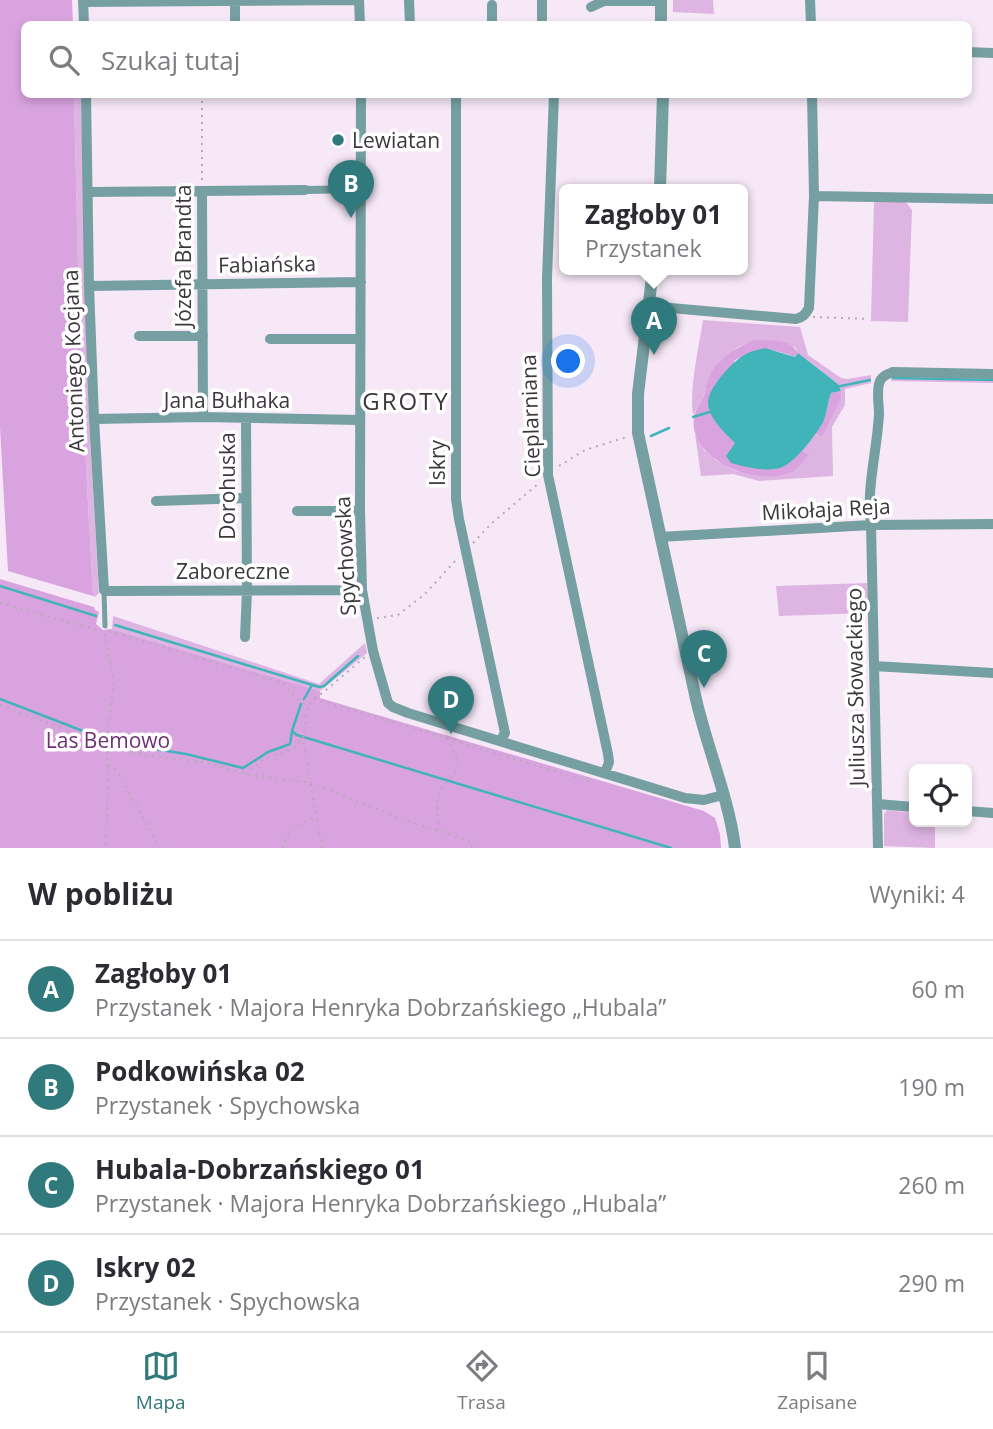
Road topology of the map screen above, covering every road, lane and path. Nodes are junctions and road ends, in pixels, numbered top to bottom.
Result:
1 (235, 0) edge
2 (359, 0) edge
3 (410, 0) edge
4 (542, 0) edge
5 (661, 0) edge
6 (810, 0) edge
7 (83, 1) edge
8 (492, 5) dead end
9 (591, 7) dead end
10 (84, 21) edge
11 (235, 21) edge
12 (360, 21) edge
13 (410, 21) edge
14 (492, 21) edge
15 (542, 21) edge
16 (662, 21) edge
17 (811, 21) edge
18 (972, 52) edge
19 (993, 53) edge
20 (86, 98) edge
21 (202, 98) edge
22 (361, 98) edge
23 (456, 98) edge
24 (554, 98) edge
25 (663, 98) edge
26 (812, 98) edge
27 (660, 184) edge
28 (361, 189) junction
29 (305, 190) joint
30 (88, 192) junction
31 (202, 192) junction
32 (814, 196) junction
33 (993, 199) edge
34 (652, 275) edge
35 (361, 282) junction
36 (203, 285) junction
37 (89, 286) junction
38 (648, 306) junction
39 (804, 315) junction
40 (869, 319) dead end
41 (139, 336) dead end
42 (203, 336) junction
43 (270, 339) dead end
44 (360, 339) junction
45 (993, 374) edge
46 (203, 417) junction
47 (94, 419) junction
48 (246, 419) junction
49 (360, 420) junction
50 (638, 433) junction
51 (548, 475) junction
52 (246, 498) junction
53 (156, 501) dead end
54 (298, 511) dead end
55 (360, 511) junction
56 (993, 524) edge
57 (871, 525) junction
58 (660, 537) junction
59 (466, 550) junction
60 (104, 590) junction
61 (362, 590) junction
62 (247, 591) junction
63 (0, 603) edge
64 (366, 619) junction
65 (105, 628) junction
66 (246, 637) dead end
67 (373, 651) junction
68 (874, 666) junction
69 (993, 673) edge
70 (314, 699) junction
71 (0, 705) edge
72 (308, 706) junction
73 (393, 707) junction
74 (386, 720) junction
75 (459, 734) dead end
76 (303, 740) junction
77 (454, 741) junction
78 (500, 741) junction
79 (106, 745) junction
80 (108, 765) junction
81 (606, 772) junction
82 (245, 774) junction
83 (591, 782) dead end
84 (311, 783) junction
85 (723, 795) junction
86 (877, 804) junction
87 (909, 807) edge
88 (972, 811) edge
89 (993, 813) edge
90 (316, 817) junction
91 (438, 831) junction
92 (106, 848) edge
93 (160, 848) edge
94 (283, 848) edge
95 (322, 848) edge
96 (472, 848) edge
97 (734, 848) edge
98 (878, 848) edge

1 - 2 street
1 - 7 street
1 - 11 street
2 - 12 street
3 - 13 street
4 - 15 street
5 - 9 street
5 - 16 street
6 - 17 street
7 - 10 street
8 - 14 street
18 - 19 street
20 - 30 street, Antoniego Kocjana
21 - 31 path, Józefa Brandta
22 - 28 street, Spychowska
23 - 59 street, Iskry
24 - 51 street, Cieplarniana
25 - 27 street
26 - 32 street
28 - 29 street
28 - 35 street, Spychowska
29 - 31 street
30 - 31 street
30 - 37 street, Antoniego Kocjana
31 - 36 street, Józefa Brandta
32 - 33 street
32 - 39 street
34 - 38 street
35 - 36 street, Fabiańska
35 - 44 street, Spychowska
36 - 37 street, Fabiańska
36 - 42 street, Józefa Brandta
37 - 47 street, Antoniego Kocjana
38 - 39 street
38 - 50 street
39 - 40 path
41 - 42 street
42 - 46 street, Józefa Brandta
43 - 44 street
44 - 49 street, Spychowska
45 - 57 street, Juliusza Słowackiego
46 - 47 street, Jana Bułhaka
46 - 48 street, Jana Bułhaka
47 - 60 street, Antoniego Kocjana
48 - 49 street, Jana Bułhaka
48 - 52 street, Dorohuska
49 - 55 street, Spychowska
50 - 51 path
50 - 58 street
51 - 59 path
51 - 81 street, Cieplarniana
52 - 53 street
52 - 62 street, Dorohuska
54 - 55 street
55 - 61 street, Spychowska
56 - 57 street, Mikołaja Reja
57 - 58 street, Mikołaja Reja
57 - 68 street, Juliusza Słowackiego
58 - 85 street
59 - 64 path
59 - 78 street, Iskry
60 - 62 street, Zaboreczne
60 - 65 lane, Antoniego Kocjana
61 - 62 street, Zaboreczne
61 - 64 street, Spychowska
62 - 66 street, Dorohuska
63 - 65 path
64 - 67 street, Spychowska
65 - 72 path
65 - 79 path
67 - 70 path
67 - 73 street, Spychowska
68 - 69 street
68 - 86 street, Juliusza Słowackiego
70 - 72 path
70 - 74 path
71 - 79 path
72 - 76 path
73 - 74 path
73 - 78 street
74 - 77 path
75 - 77 path
76 - 82 path
76 - 84 path
77 - 83 path
77 - 91 path
78 - 81 street
79 - 80 path
79 - 82 path
80 - 92 path
80 - 93 path
81 - 85 street
82 - 84 path
84 - 90 path
84 - 91 path
85 - 97 street
86 - 87 street
86 - 98 street, Juliusza Słowackiego
88 - 89 street
90 - 94 path
90 - 95 path
91 - 96 path

